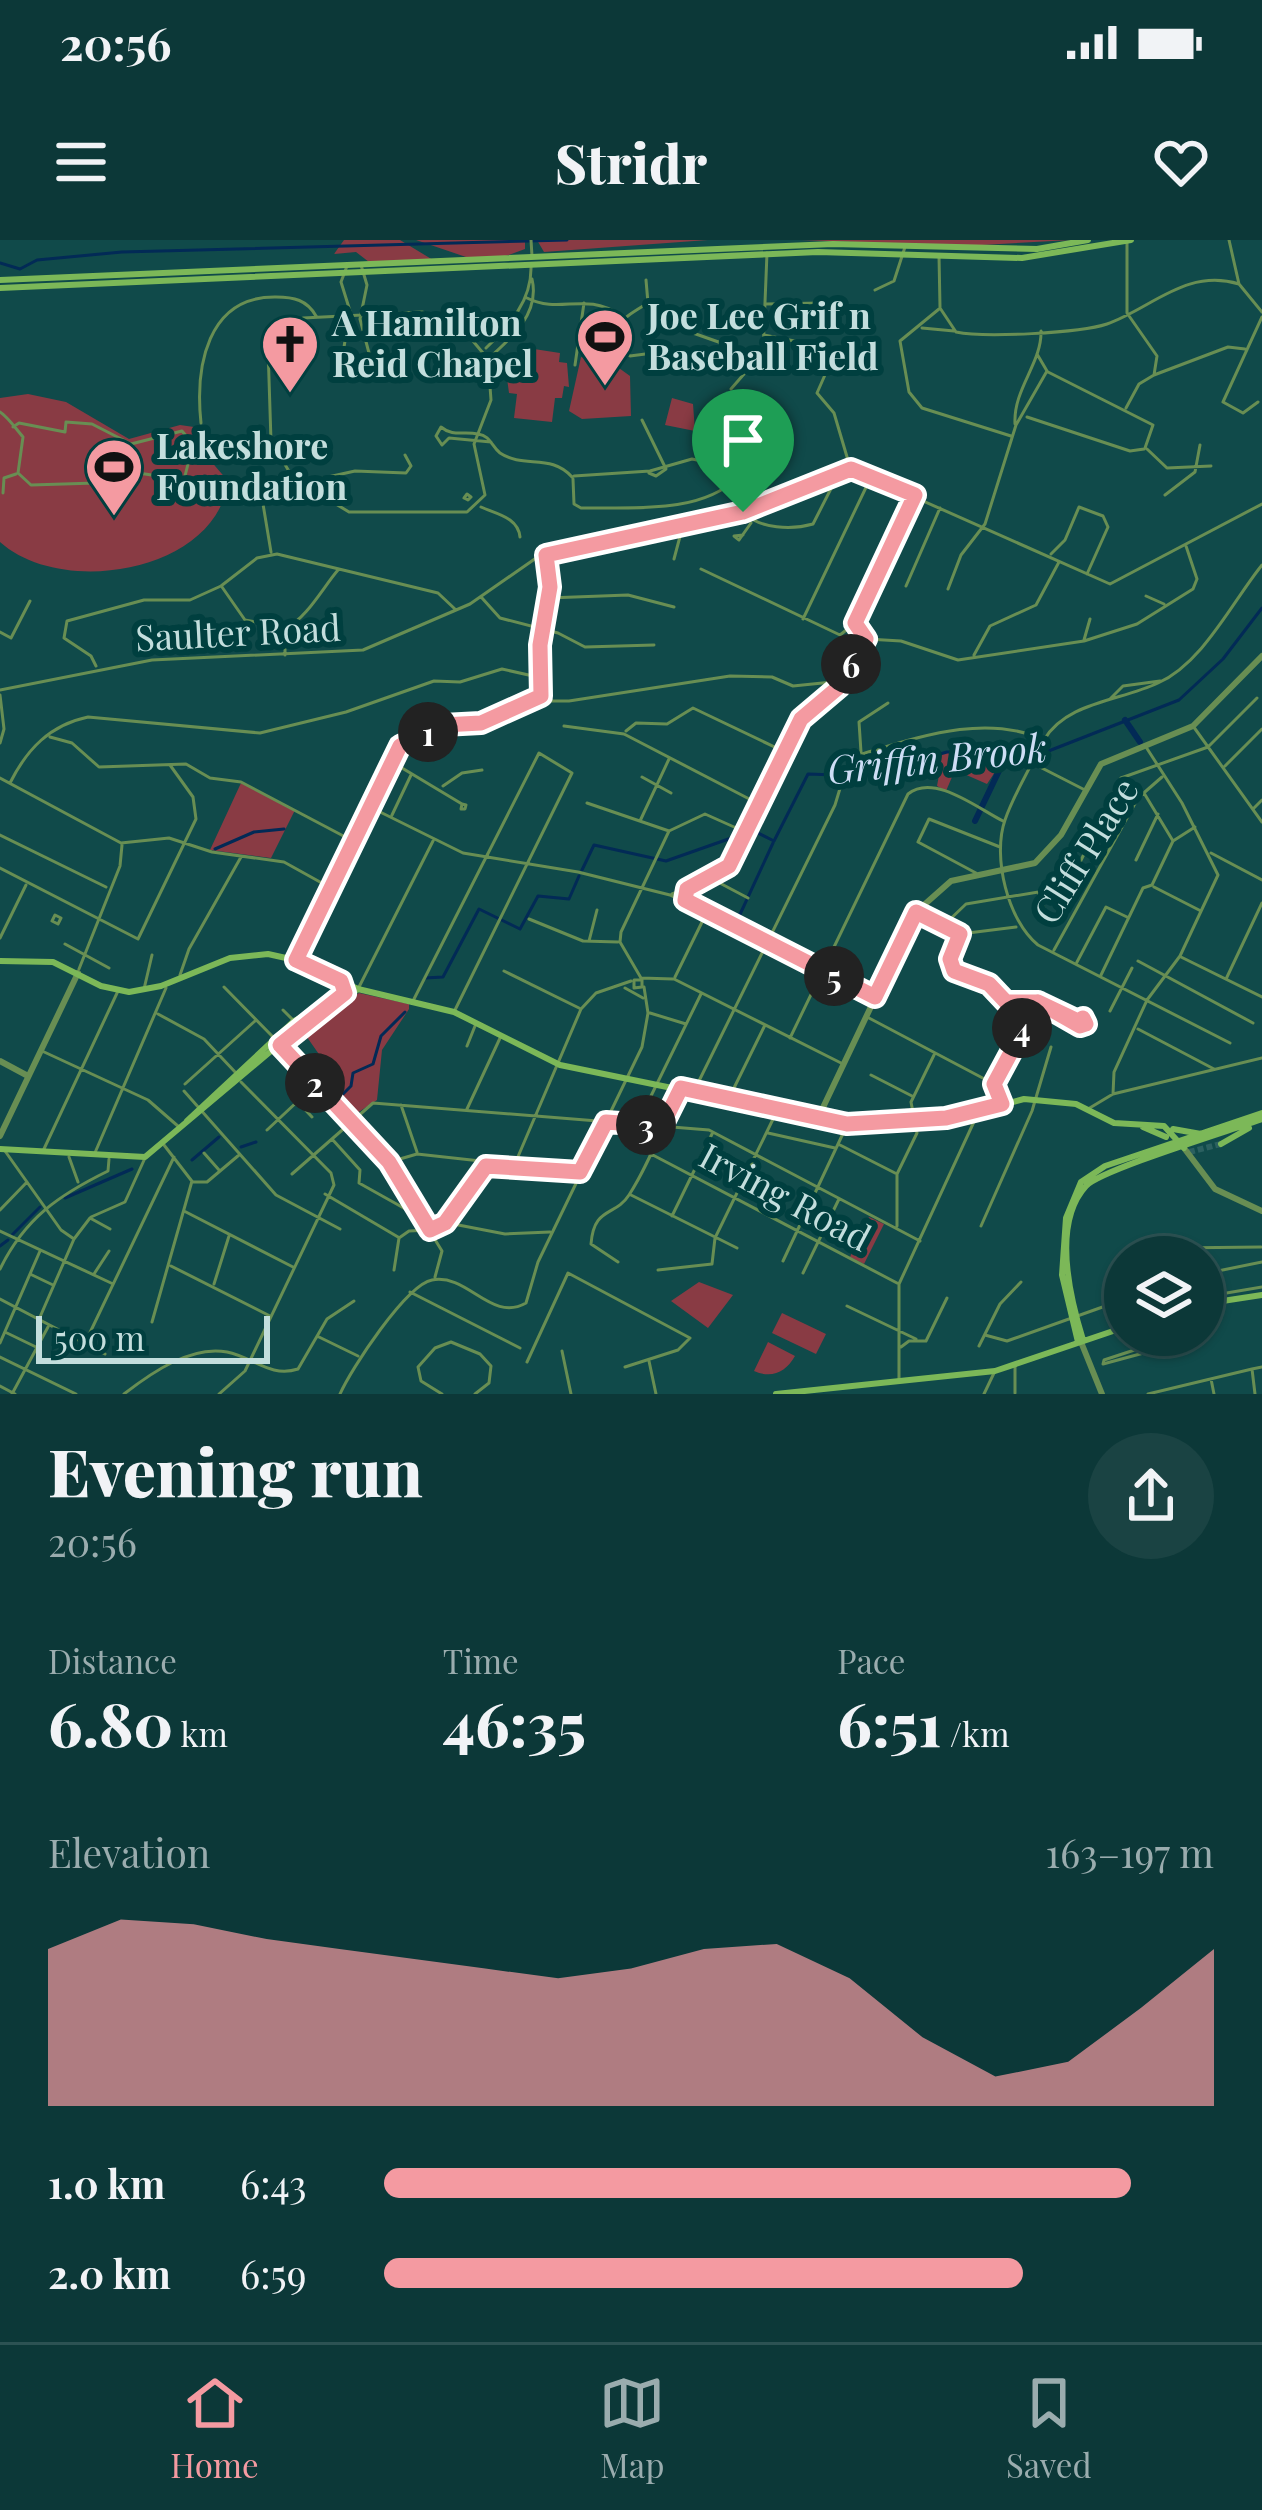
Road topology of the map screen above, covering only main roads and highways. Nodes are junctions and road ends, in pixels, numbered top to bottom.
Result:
1 (1128, 240) edge
2 (1084, 244) edge
3 (723, 246) edge
4 (532, 262) junction
5 (49, 279) junction
6 (0, 284) edge
7 (0, 961) edge
8 (341, 981) junction
9 (358, 989) junction
10 (340, 999) junction
11 (277, 1042) junction
12 (1262, 1118) edge
13 (1122, 1124) junction
14 (1164, 1126) junction
15 (1210, 1133) junction
16 (1166, 1137) dead end
17 (1221, 1144) tunnel mouth
18 (1183, 1146) junction
19 (2, 1149) edge
20 (1262, 1291) edge
21 (1224, 1297) edge
22 (1104, 1334) edge
23 (1080, 1341) junction
24 (847, 1392) edge
25 (776, 1394) edge

1 - 2 main road
2 - 3 main road
3 - 4 main road
4 - 5 main road
4 - 5 main road
5 - 6 main road
7 - 8 main road
8 - 9 main road
8 - 10 main road
9 - 10 main road
9 - 13 main road
10 - 11 main road
10 - 11 main road
11 - 19 main road
12 - 15 main road
12 - 17 main road
12 - 18 main road
13 - 14 main road
13 - 16 main road
14 - 15 main road
14 - 18 main road
15 - 18 main road
18 - 23 main road
20 - 21 main road
22 - 23 main road
23 - 24 main road
24 - 25 main road

